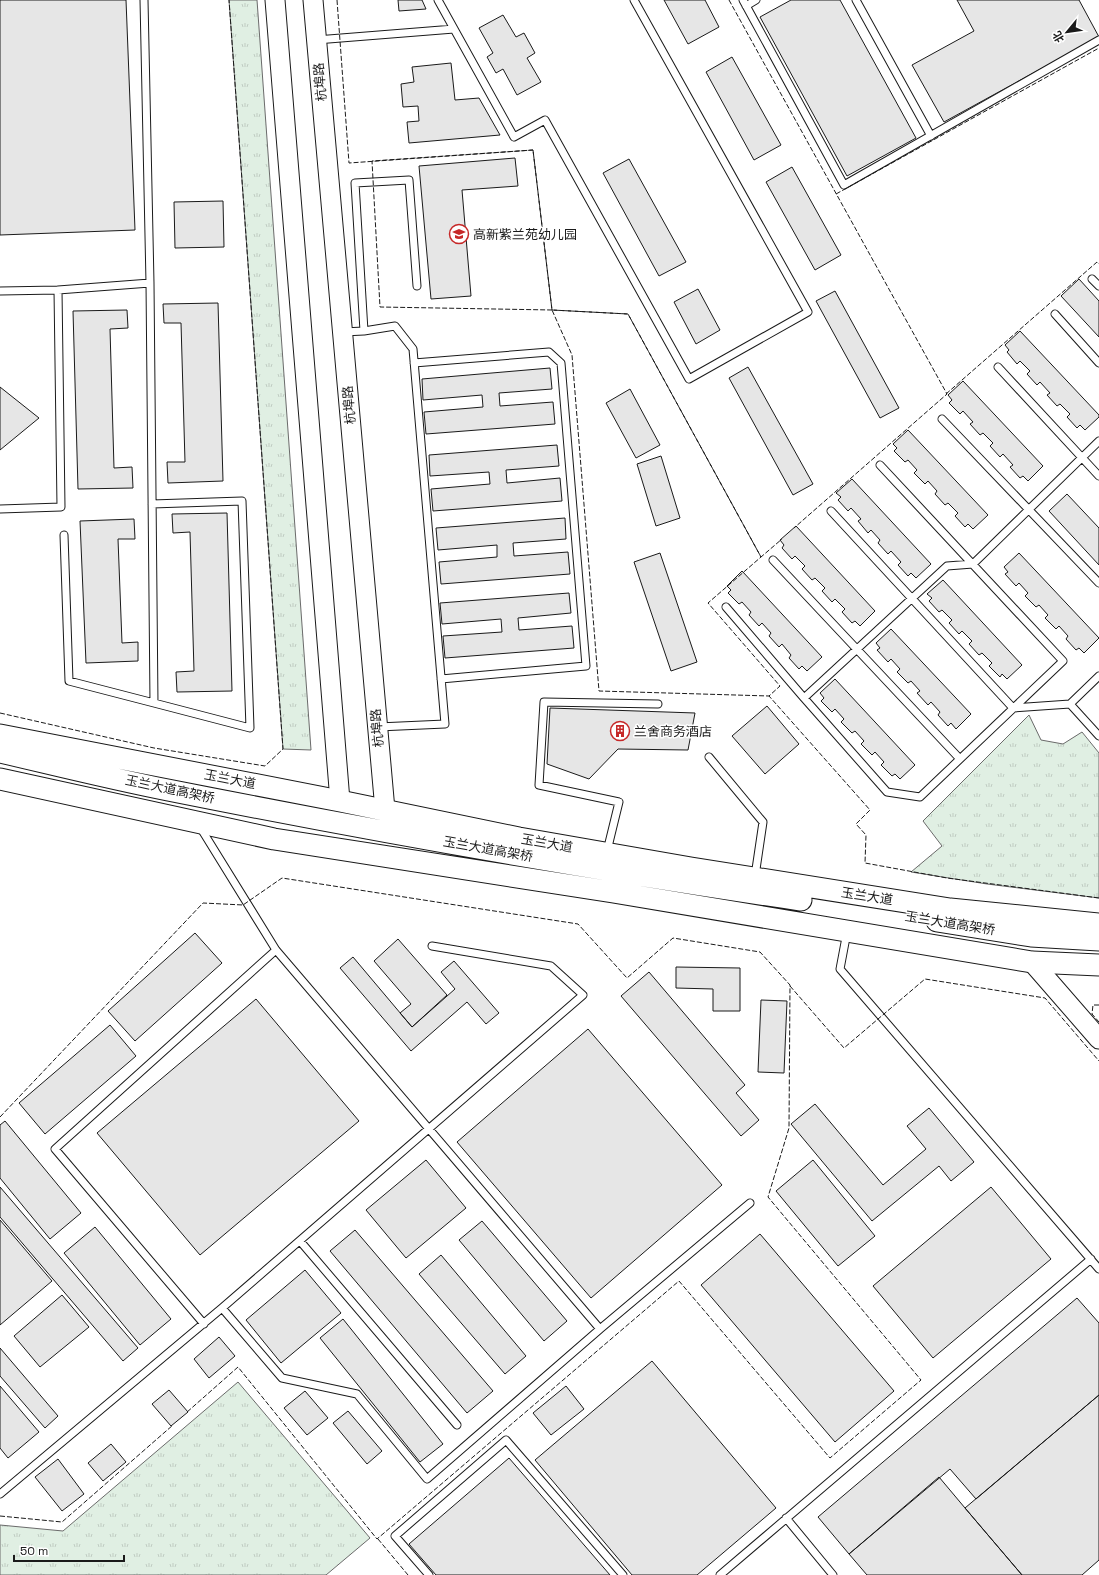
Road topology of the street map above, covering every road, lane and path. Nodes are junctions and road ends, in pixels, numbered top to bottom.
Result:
1 (144, 0) edge
2 (274, 0) edge
3 (313, 0) edge
4 (438, 0) edge
5 (634, 0) edge
6 (756, 0) edge
7 (856, 0) edge
8 (745, 3) edge
9 (454, 29) junction
10 (316, 40) junction
11 (1099, 40) edge
12 (931, 136) junction
13 (1092, 279) dead end
14 (150, 283) junction
15 (417, 286) dead end
16 (1099, 286) edge
17 (58, 290) junction
18 (0, 291) edge
19 (1055, 314) dead end
20 (364, 331) junction
21 (342, 332) junction
22 (414, 363) junction
23 (1099, 363) edge
24 (998, 367) dead end
25 (942, 419) dead end
26 (1099, 441) edge
27 (1082, 458) junction
28 (880, 465) dead end
29 (1099, 476) edge
30 (152, 504) junction
31 (0, 509) edge
32 (1029, 510) junction
33 (831, 511) dead end
34 (64, 535) dead end
35 (773, 560) dead end
36 (973, 564) junction
37 (1099, 583) edge
38 (911, 599) junction
39 (726, 607) dead end
40 (857, 649) junction
41 (1099, 676) edge
42 (441, 679) junction
43 (804, 698) junction
44 (154, 704) junction
45 (658, 704) dead end
46 (1070, 704) junction
47 (1013, 708) junction
48 (377, 727) junction
49 (0, 735) edge
50 (1099, 736) edge
51 (0, 752) edge
52 (709, 757) dead end
53 (960, 759) junction
54 (0, 766) edge
55 (0, 779) edge
56 (340, 801) junction
57 (385, 810) junction
58 (196, 822) junction
59 (607, 854) junction
60 (755, 878) junction
61 (1099, 924) edge
62 (847, 931) junction
63 (1099, 940) edge
64 (432, 946) dead end
65 (276, 950) junction
66 (1099, 954) edge
67 (1032, 962) junction
68 (1099, 965) edge
69 (1099, 1039) edge
70 (429, 1130) junction
71 (750, 1203) dead end
72 (300, 1241) junction
73 (1091, 1259) junction
74 (1099, 1269) edge
75 (222, 1308) junction
76 (204, 1324) junction
77 (600, 1329) junction
78 (457, 1425) dead end
79 (0, 1494) edge
80 (786, 1518) junction
81 (429, 1575) edge
82 (623, 1575) edge
83 (720, 1575) edge
84 (833, 1575) edge

1 - 14 lane
2 - 56 main road
3 - 10 main road, 杭埠路
4 - 9 lane
5 - 9 lane
6 - 8 lane
7 - 12 lane
8 - 12 lane
9 - 10 lane
10 - 21 main road, 杭埠路
11 - 12 lane
13 - 16 lane
14 - 17 lane
14 - 30 lane
15 - 20 lane
17 - 18 lane
17 - 31 lane
19 - 23 lane
20 - 21 lane
20 - 22 lane
21 - 48 main road, 杭埠路
22 - 42 lane
22 - 42 lane
24 - 27 lane
25 - 32 lane
26 - 27 lane
27 - 29 lane
27 - 32 lane
28 - 36 lane
30 - 44 lane
30 - 44 lane
32 - 36 lane
32 - 37 lane
33 - 38 lane
34 - 44 lane
35 - 40 lane
36 - 38 lane
36 - 47 lane
38 - 40 lane
38 - 47 lane
39 - 43 lane
40 - 43 lane
40 - 53 lane
41 - 46 lane
42 - 48 lane
43 - 53 lane
45 - 59 lane
46 - 47 lane
46 - 50 lane
47 - 53 lane
48 - 57 main road, 杭埠路
49 - 56 main road, 玉兰大道
51 - 63 main road, 玉兰大道高架桥
52 - 60 lane
54 - 66 main road, 玉兰大道高架桥
55 - 58 main road
56 - 57 main road, 玉兰大道
57 - 59 main road, 玉兰大道
58 - 62 main road
58 - 65 lane
59 - 60 main road, 玉兰大道
60 - 61 main road, 玉兰大道
62 - 67 main road
62 - 73 lane
64 - 70 lane
65 - 70 lane
65 - 76 lane
67 - 68 main road
67 - 69 main road
70 - 72 lane
70 - 77 lane
71 - 77 lane
72 - 75 lane
72 - 78 lane
73 - 74 lane
73 - 80 lane
75 - 76 lane
75 - 77 lane
76 - 79 lane
80 - 83 lane
80 - 84 lane
81 - 82 lane

